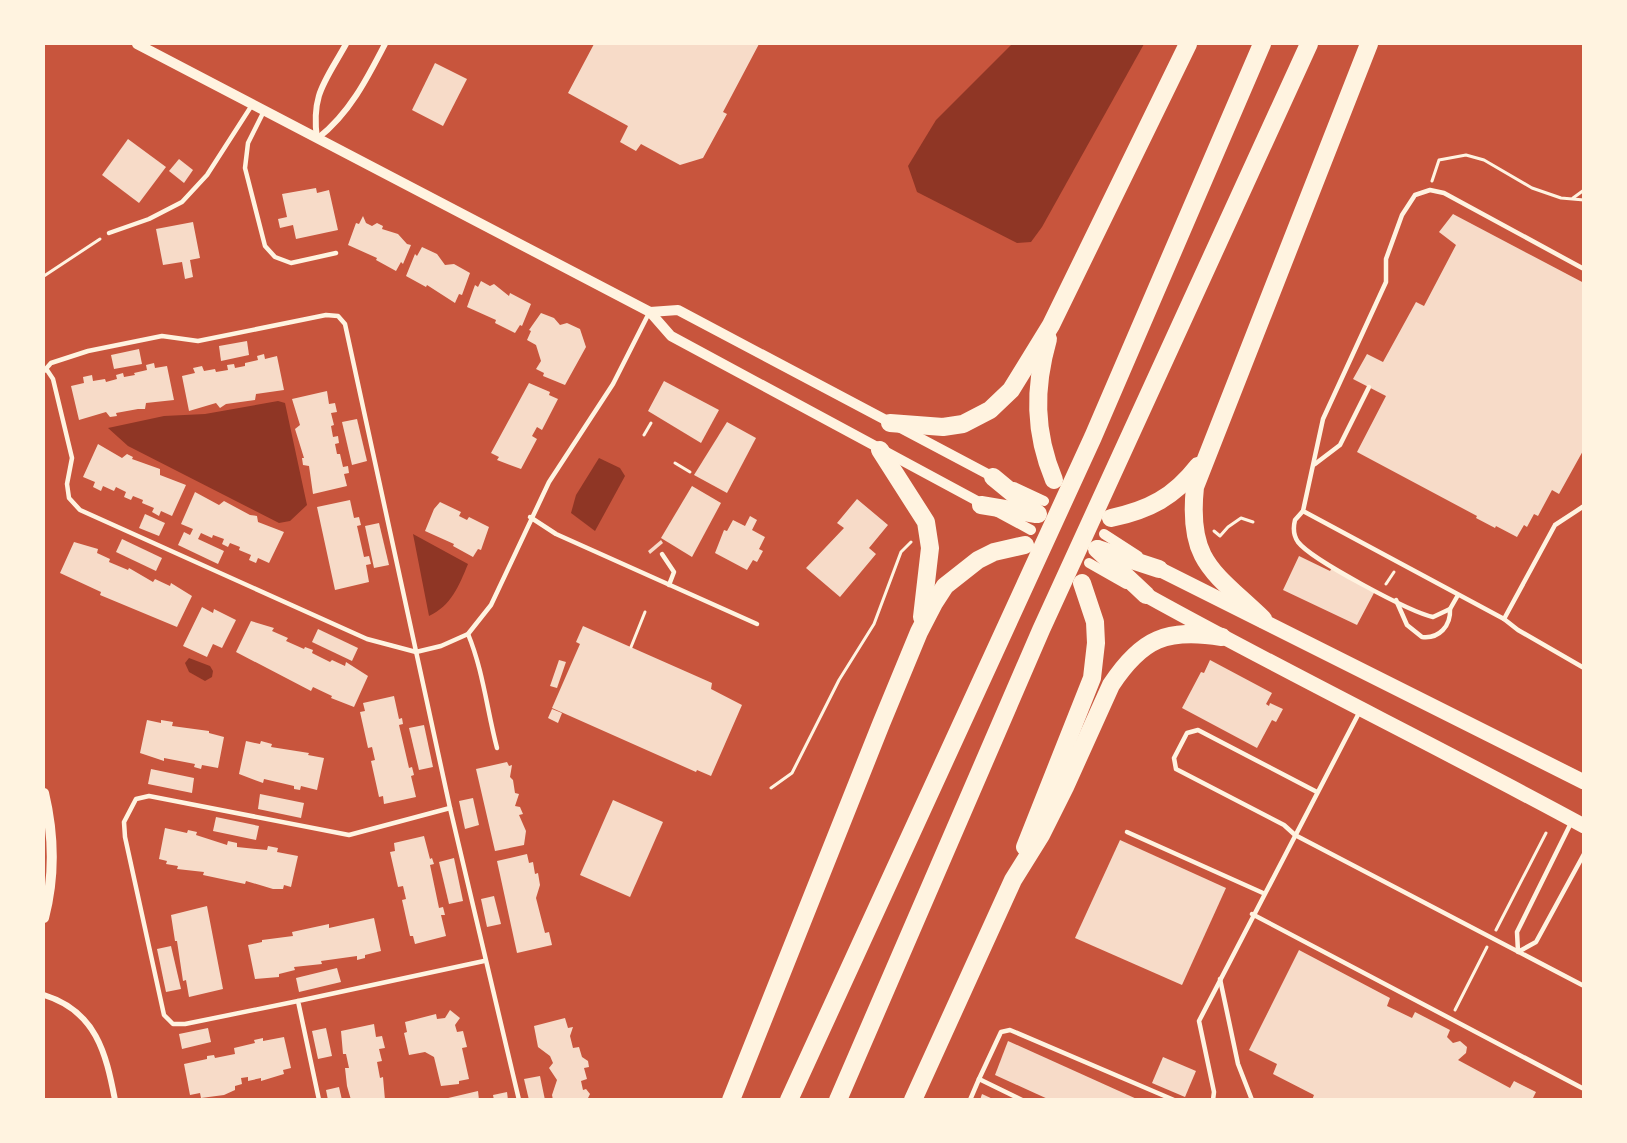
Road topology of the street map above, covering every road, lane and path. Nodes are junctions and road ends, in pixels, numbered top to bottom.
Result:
1 (136, 44) edge
2 (346, 44) edge
3 (384, 44) edge
4 (1188, 44) edge
5 (1262, 44) edge
6 (1309, 44) edge
7 (1369, 44) edge
8 (252, 105) junction
9 (264, 111) junction
10 (318, 139) junction
11 (1430, 190) junction
12 (1584, 190) edge
13 (1573, 198) junction
14 (1584, 200) edge
15 (109, 233) joint
16 (336, 253) dead end
17 (1584, 269) edge
18 (44, 276) edge
19 (650, 312) junction
20 (1051, 325) junction
21 (45, 371) edge
22 (1370, 387) dead end
23 (651, 423) dead end
24 (890, 423) junction
25 (644, 435) dead end
26 (880, 450) junction
27 (1206, 455) junction
28 (675, 463) dead end
29 (1314, 464) junction
30 (690, 472) dead end
31 (993, 477) junction
32 (1053, 480) dead end
33 (1044, 501) dead end
34 (981, 504) junction
35 (1584, 506) edge
36 (1303, 511) junction
37 (530, 517) junction
38 (1252, 522) dead end
39 (1108, 526) joint
40 (928, 534) junction
41 (1206, 534) dead end
42 (1028, 538) joint
43 (662, 554) dead end
44 (1399, 562) junction
45 (1089, 563) dead end
46 (1159, 569) junction
47 (1082, 583) dead end
48 (669, 585) junction
49 (1385, 586) dead end
50 (1458, 594) junction
51 (1146, 595) junction
52 (1396, 600) junction
53 (1450, 609) junction
54 (645, 612) dead end
55 (1263, 619) junction
56 (1504, 619) junction
57 (757, 624) dead end
58 (919, 632) junction
59 (468, 634) junction
60 (1222, 637) junction
61 (631, 647) dead end
62 (416, 652) junction
63 (1584, 668) edge
64 (1360, 711) junction
65 (498, 748) dead end
66 (1584, 782) edge
67 (771, 788) dead end
68 (1317, 792) junction
69 (44, 793) edge
70 (450, 808) junction
71 (1578, 823) edge
72 (1127, 832) dead end
73 (1546, 833) dead end
74 (1294, 835) junction
75 (1584, 854) edge
76 (1013, 880) junction
77 (1263, 893) junction
78 (1252, 914) junction
79 (44, 918) edge
80 (1492, 938) junction
81 (1518, 952) junction
82 (484, 961) junction
83 (1220, 979) junction
84 (1584, 986) edge
85 (44, 995) edge
86 (298, 1001) junction
87 (1450, 1019) junction
88 (979, 1079) junction
89 (1584, 1089) edge
90 (115, 1100) edge
91 (319, 1100) edge
92 (519, 1100) edge
93 (731, 1100) edge
94 (789, 1100) edge
95 (838, 1100) edge
96 (913, 1100) edge
97 (970, 1100) edge
98 (1022, 1100) edge
99 (1174, 1100) edge
100 (1213, 1100) edge
101 (1252, 1100) edge

1 - 8 street
2 - 10 street
3 - 10 street
4 - 20 highway
5 - 94 highway
6 - 95 highway
7 - 27 highway
8 - 9 street
8 - 15 lane
9 - 10 street
9 - 16 lane
10 - 19 street
11 - 13 path
11 - 17 lane
11 - 29 lane
12 - 13 path
13 - 14 path
15 - 18 path
19 - 24 street
19 - 26 street
19 - 37 lane
20 - 24 highway
20 - 32 highway
21 - 62 lane
21 - 62 lane
22 - 29 lane
23 - 25 path
24 - 31 street
26 - 34 street
26 - 40 highway
27 - 39 highway
27 - 55 highway
28 - 30 path
29 - 36 lane
31 - 33 street
31 - 34 highway
34 - 42 street
35 - 56 lane
36 - 44 lane
36 - 52 lane
37 - 48 lane
37 - 59 lane
38 - 41 path
39 - 46 street
40 - 58 highway
40 - 67 path
42 - 58 highway
43 - 48 lane
44 - 49 path
44 - 50 lane
45 - 51 street
46 - 51 highway
46 - 55 main road
47 - 76 highway
48 - 57 lane
50 - 53 lane
50 - 56 lane
51 - 60 main road
52 - 53 lane
52 - 53 lane
54 - 61 path
55 - 66 main road
56 - 63 lane
58 - 93 highway
59 - 62 lane
59 - 65 lane
60 - 64 main road
60 - 76 highway
62 - 70 lane
64 - 68 lane
64 - 71 main road
68 - 74 lane
68 - 74 lane
69 - 79 street
70 - 82 lane
70 - 86 lane
71 - 81 lane
72 - 77 lane
73 - 80 path
74 - 77 lane
74 - 80 lane
75 - 81 lane
76 - 96 highway
77 - 78 lane
78 - 83 lane
78 - 87 lane
80 - 81 lane
80 - 87 path
81 - 84 lane
82 - 86 lane
82 - 92 lane
83 - 100 lane
83 - 101 lane
85 - 90 street
86 - 91 lane
87 - 89 lane
88 - 97 lane
88 - 98 lane
88 - 99 lane

